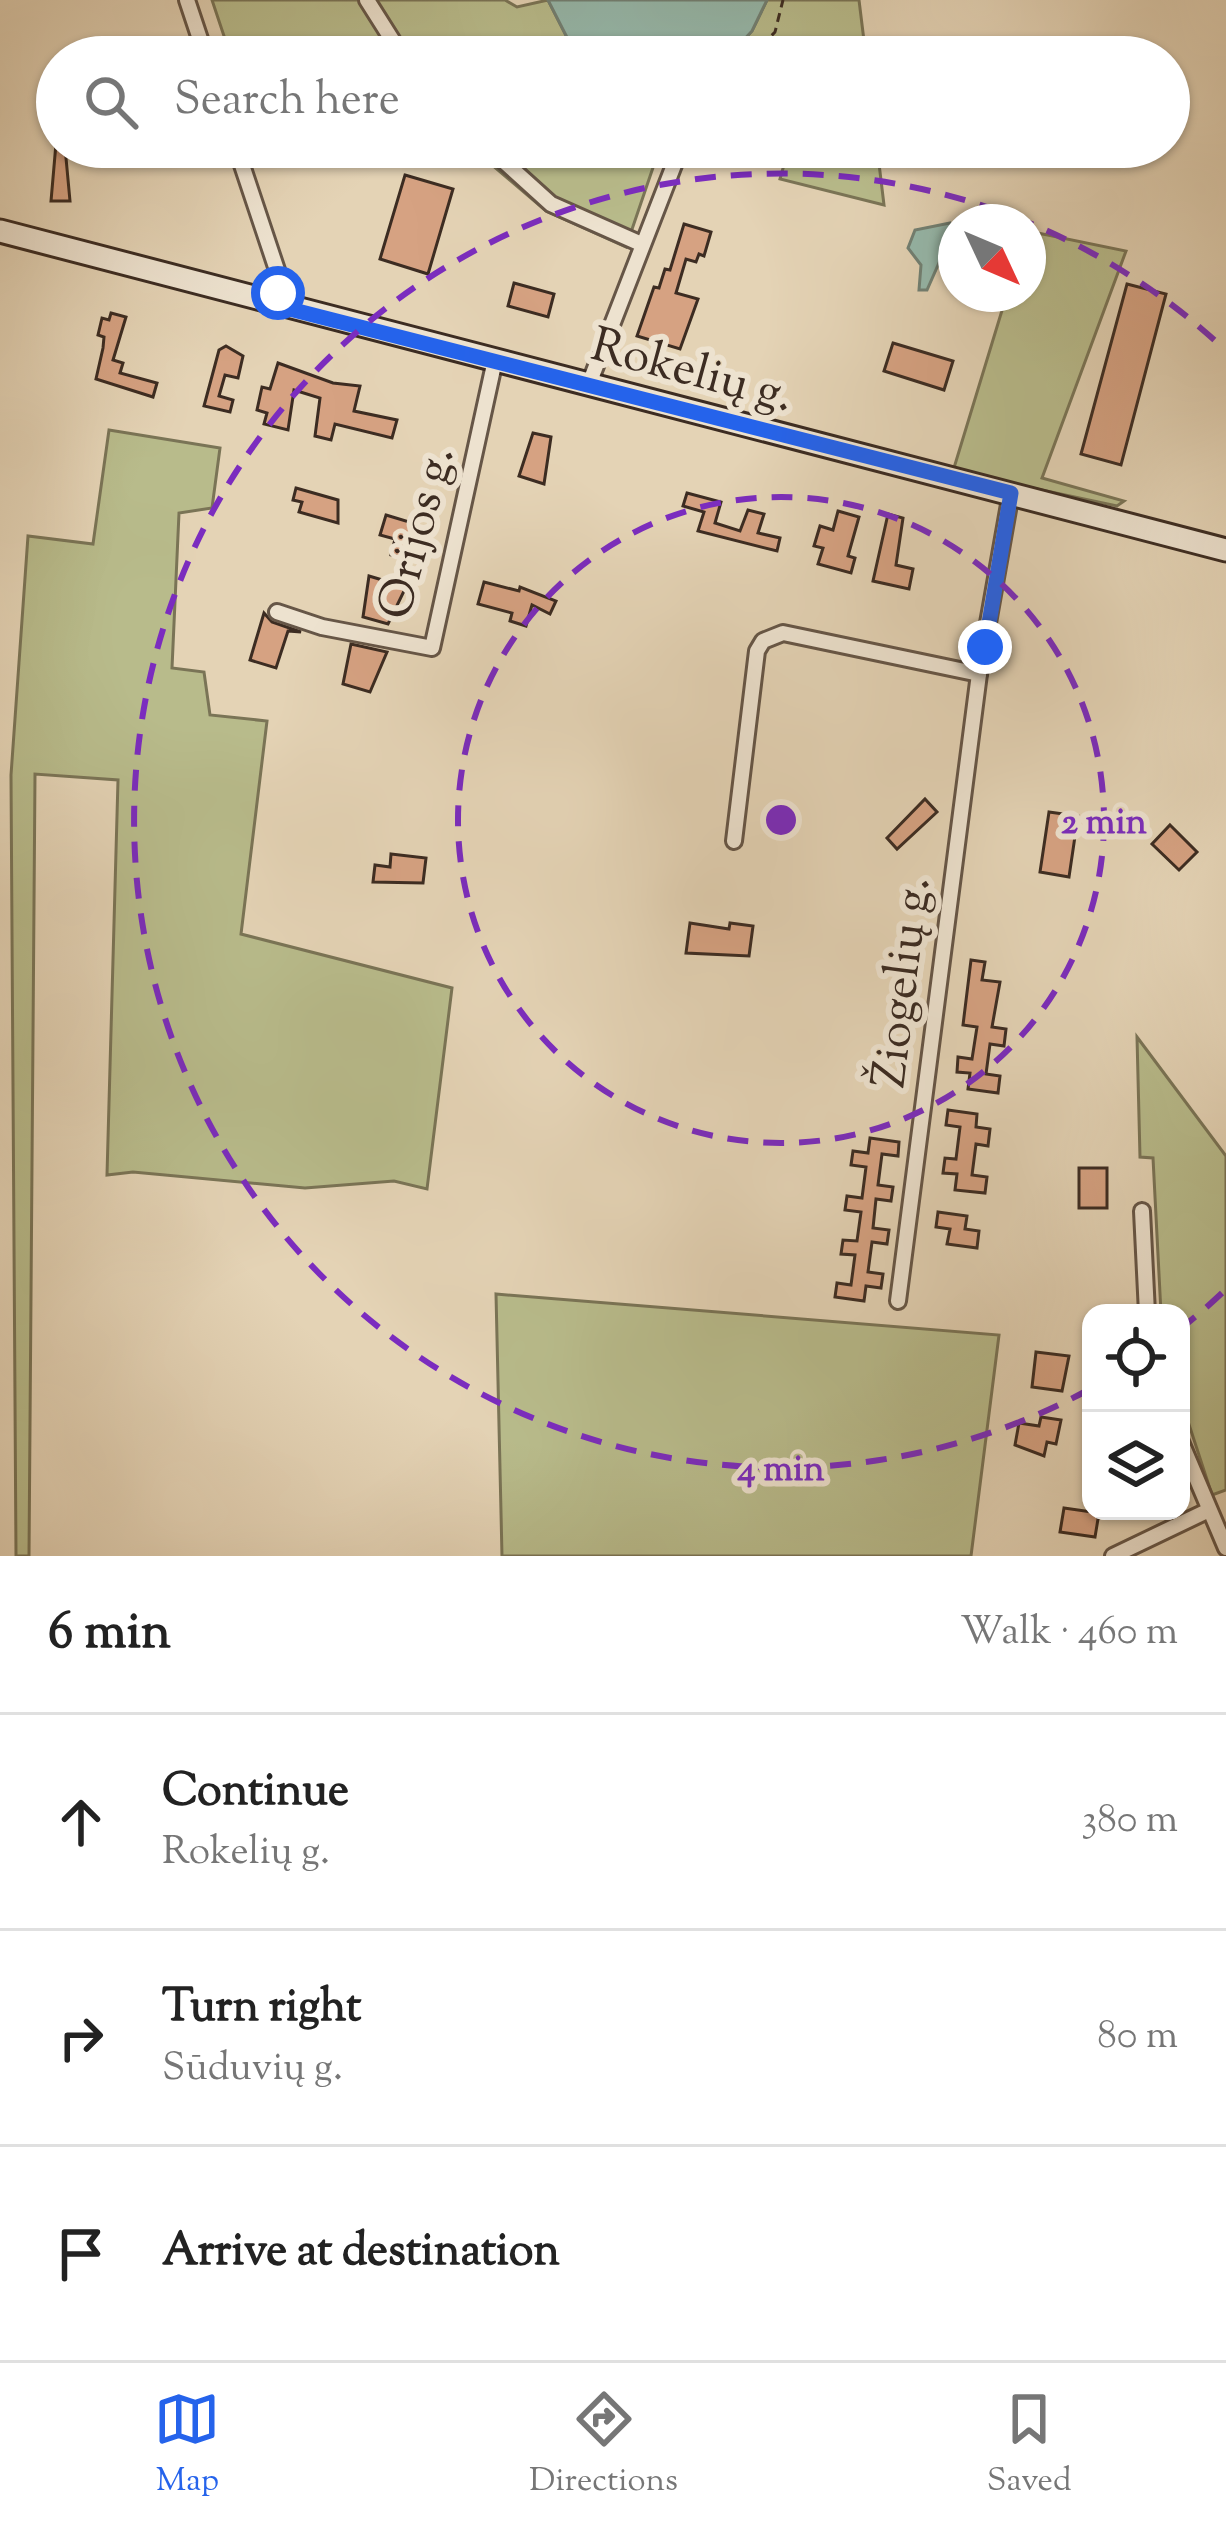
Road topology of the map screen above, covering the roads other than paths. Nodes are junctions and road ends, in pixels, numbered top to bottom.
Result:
1 (188, 0) edge
2 (367, 0) edge
3 (199, 36) edge
4 (390, 36) edge
5 (243, 168) edge
6 (511, 168) edge
7 (671, 168) edge
8 (0, 231) edge
9 (640, 243) junction
10 (274, 305) junction
11 (495, 360) junction
12 (589, 384) junction
13 (1011, 493) junction
14 (1226, 550) edge
15 (277, 612) dead end
16 (980, 674) junction
17 (734, 841) dead end
18 (1142, 1210) dead end
19 (898, 1301) dead end
20 (1147, 1304) edge
21 (1190, 1466) edge
22 (1207, 1510) junction
23 (1226, 1548) edge
24 (1113, 1556) edge

1 - 3 street
2 - 4 street
5 - 10 street
6 - 9 street
7 - 9 street
8 - 10 main road, Rokelių g.
9 - 12 street
10 - 11 main road, Rokelių g.
11 - 12 main road, Rokelių g.
11 - 15 street, Orijos g.
12 - 13 main road, Rokelių g.
13 - 14 main road, Rokelių g.
13 - 16 street, Žiogelių g.
16 - 17 street
16 - 19 street, Žiogelių g.
18 - 20 street
21 - 22 street
22 - 23 street
22 - 24 street

